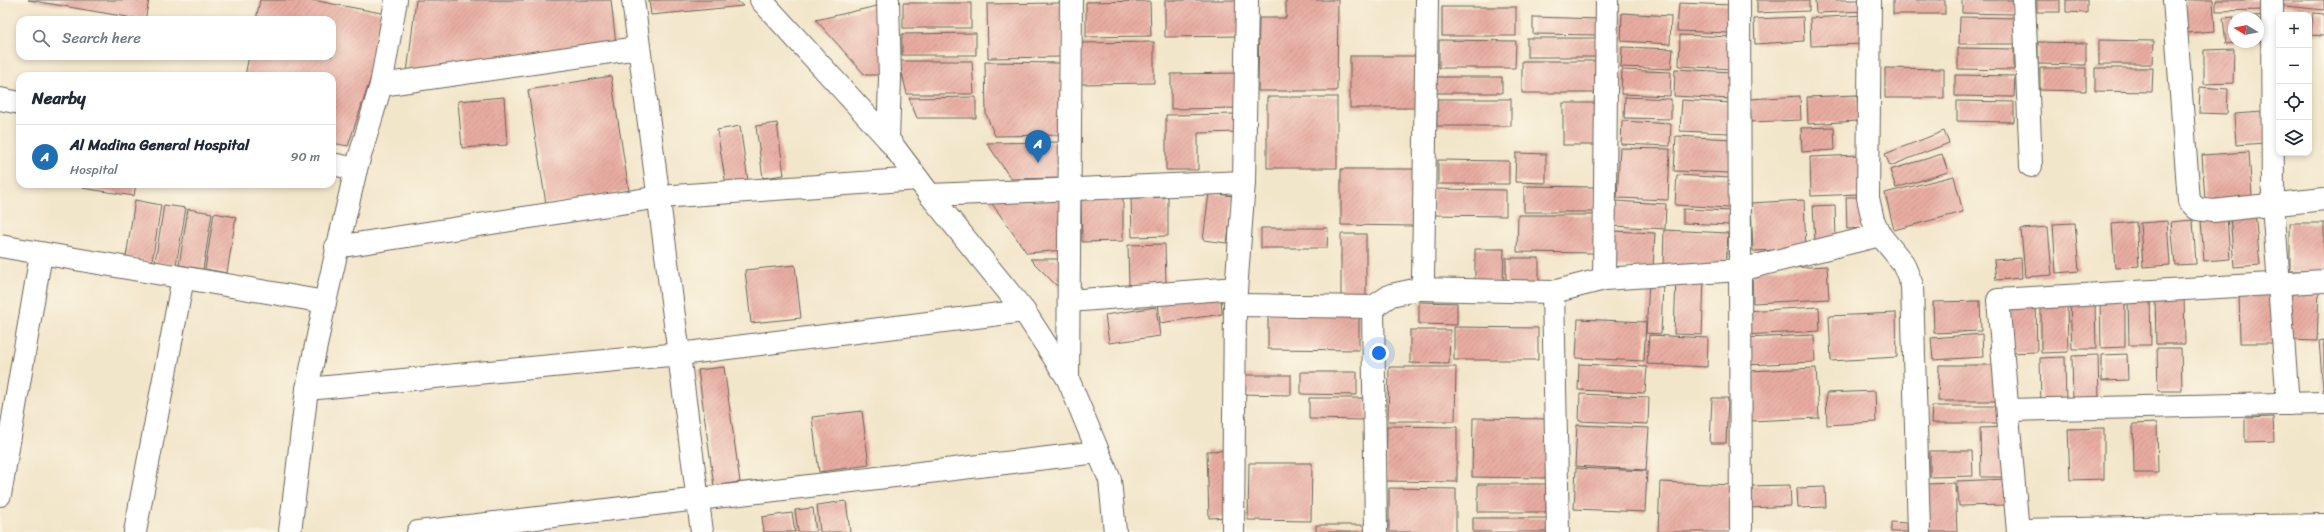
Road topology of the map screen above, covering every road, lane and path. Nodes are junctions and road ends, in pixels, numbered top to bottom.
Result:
1 (396, 0) edge
2 (633, 0) edge
3 (762, 0) edge
4 (888, 0) edge
5 (1071, 0) edge
6 (1247, 0) edge
7 (1426, 0) edge
8 (1607, 0) edge
9 (1739, 0) edge
10 (1870, 0) edge
11 (2024, 0) edge
12 (2174, 0) edge
13 (2272, 0) edge
14 (638, 48) junction
15 (381, 86) junction
16 (0, 99) edge
17 (16, 102) edge
18 (888, 139) junction
19 (336, 165) edge
20 (2031, 166) dead end
21 (356, 169) junction
22 (1244, 182) junction
23 (924, 187) junction
24 (1070, 188) junction
25 (660, 197) junction
26 (2324, 199) edge
27 (2273, 204) junction
28 (1880, 235) junction
29 (0, 246) edge
30 (336, 247) junction
31 (41, 254) junction
32 (1740, 270) junction
33 (183, 278) junction
34 (1604, 279) junction
35 (2324, 281) edge
36 (2277, 282) junction
37 (1419, 289) junction
38 (1553, 292) junction
39 (1236, 297) junction
40 (1069, 301) junction
41 (325, 302) junction
42 (1373, 307) junction
43 (1024, 311) junction
44 (680, 354) junction
45 (1068, 379) junction
46 (307, 389) junction
47 (2324, 403) edge
48 (2288, 404) junction
49 (2008, 410) junction
50 (1098, 452) junction
51 (0, 495) edge
52 (698, 500) junction
53 (2324, 525) edge
54 (2018, 531) edge
55 (135, 532) edge
56 (290, 532) edge
57 (418, 532) edge
58 (702, 532) edge
59 (1115, 532) edge
60 (1233, 532) edge
61 (1376, 532) edge
62 (1558, 532) edge
63 (1741, 532) edge
64 (1919, 532) edge

1 - 15 street
2 - 14 street
3 - 18 street
4 - 18 street
5 - 24 street
6 - 22 street
7 - 37 street
8 - 34 street
9 - 32 street
10 - 28 street
11 - 20 street
12 - 27 street
13 - 27 street
14 - 15 street
14 - 25 street
15 - 21 street
16 - 17 street
18 - 23 street
19 - 21 street
21 - 30 street
22 - 24 street
22 - 39 street
23 - 24 street
23 - 25 street
23 - 43 street
24 - 40 street
25 - 30 street
25 - 44 street
26 - 27 street
27 - 36 street
28 - 32 street
28 - 64 street
29 - 31 street
30 - 41 street
31 - 33 street
31 - 51 street
32 - 34 street
32 - 63 street
33 - 41 street
33 - 55 street
34 - 38 street
35 - 36 street
36 - 48 street
36 - 49 street
37 - 38 street
37 - 42 street
38 - 62 street
39 - 40 street
39 - 42 street
39 - 60 street
40 - 45 street
41 - 46 street
42 - 61 street
43 - 44 street
43 - 45 street
44 - 46 street
44 - 52 street
45 - 50 street
46 - 56 street
47 - 48 street
48 - 49 street
49 - 54 street
50 - 52 street
50 - 59 street
52 - 57 street
52 - 58 street
53 - 54 street

